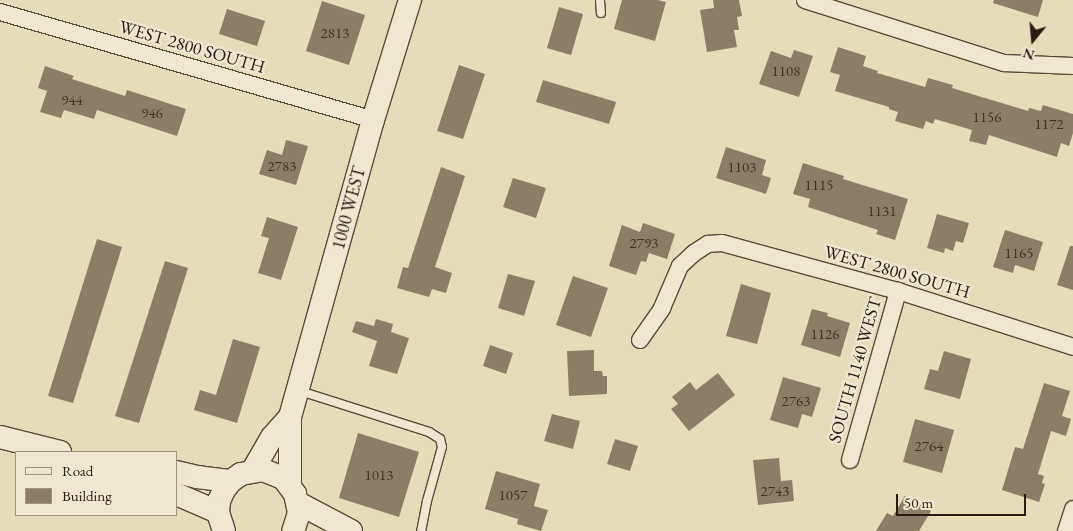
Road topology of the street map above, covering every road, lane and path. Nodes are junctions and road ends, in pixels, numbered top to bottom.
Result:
1 (410, 0) edge
2 (600, 0) edge
3 (805, 0) edge
4 (0, 12) edge
5 (601, 13) dead end
6 (1073, 66) edge
7 (373, 120) junction
8 (898, 292) junction
9 (640, 340) dead end
10 (1073, 347) edge
11 (299, 390) junction
12 (290, 417) junction
13 (0, 437) edge
14 (56, 451) edge
15 (850, 460) dead end
16 (253, 470) junction
17 (178, 472) edge
18 (231, 481) junction
19 (294, 494) junction
20 (178, 495) edge
21 (1073, 510) edge
22 (221, 522) edge
23 (293, 531) edge
24 (351, 531) edge
25 (421, 531) edge
26 (1066, 531) edge

1 - 7 main road, 1000 WEST
2 - 5 lane
3 - 6 street
4 - 7 street, WEST 2800 SOUTH
7 - 11 main road, 1000 WEST
8 - 9 street, WEST 2800 SOUTH
8 - 10 street, WEST 2800 SOUTH
8 - 15 street, SOUTH 1140 WEST
11 - 12 main road, 1000 WEST
11 - 25 lane
12 - 16 main road
12 - 19 main road
13 - 14 main road
16 - 18 main road
16 - 19 main road
17 - 18 main road
18 - 22 main road
19 - 23 main road
19 - 24 main road
20 - 22 main road
21 - 26 street

